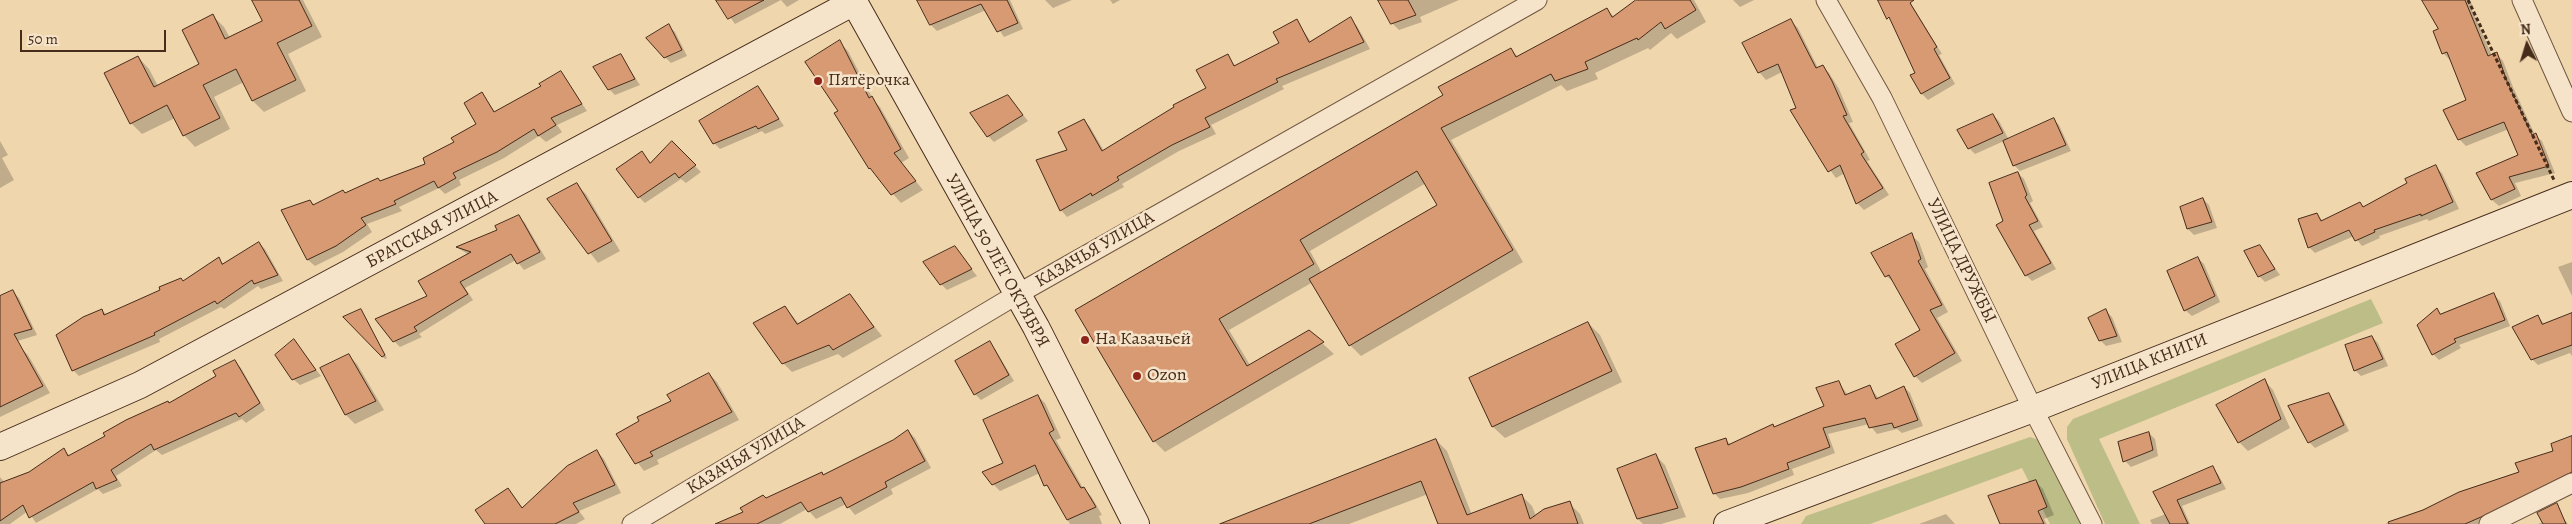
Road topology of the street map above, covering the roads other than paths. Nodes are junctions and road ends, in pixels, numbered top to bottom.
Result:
1 (855, 0) edge
2 (1537, 0) edge
3 (1826, 0) edge
4 (2522, 0) edge
5 (2572, 112) edge
6 (2564, 190) edge
7 (1016, 295) junction
8 (2033, 409) junction
9 (0, 447) edge
10 (2572, 483) edge
11 (632, 524) edge
12 (1136, 524) edge
13 (1727, 524) edge
14 (2092, 524) edge
15 (2489, 524) edge

1 - 7 street, УЛИЦА 50 ЛЕТ ОКТЯБРЯ
1 - 9 street, БРАТСКАЯ УЛИЦА
2 - 7 street, КАЗАЧЬЯ УЛИЦА
3 - 8 street, УЛИЦА ДРУЖБЫ
4 - 5 street
6 - 8 street, УЛИЦА КНИГИ
7 - 11 street, КАЗАЧЬЯ УЛИЦА
7 - 12 street, УЛИЦА 50 ЛЕТ ОКТЯБРЯ
8 - 13 street, УЛИЦА КНИГИ
8 - 14 street, УЛИЦА ДРУЖБЫ
10 - 15 street

